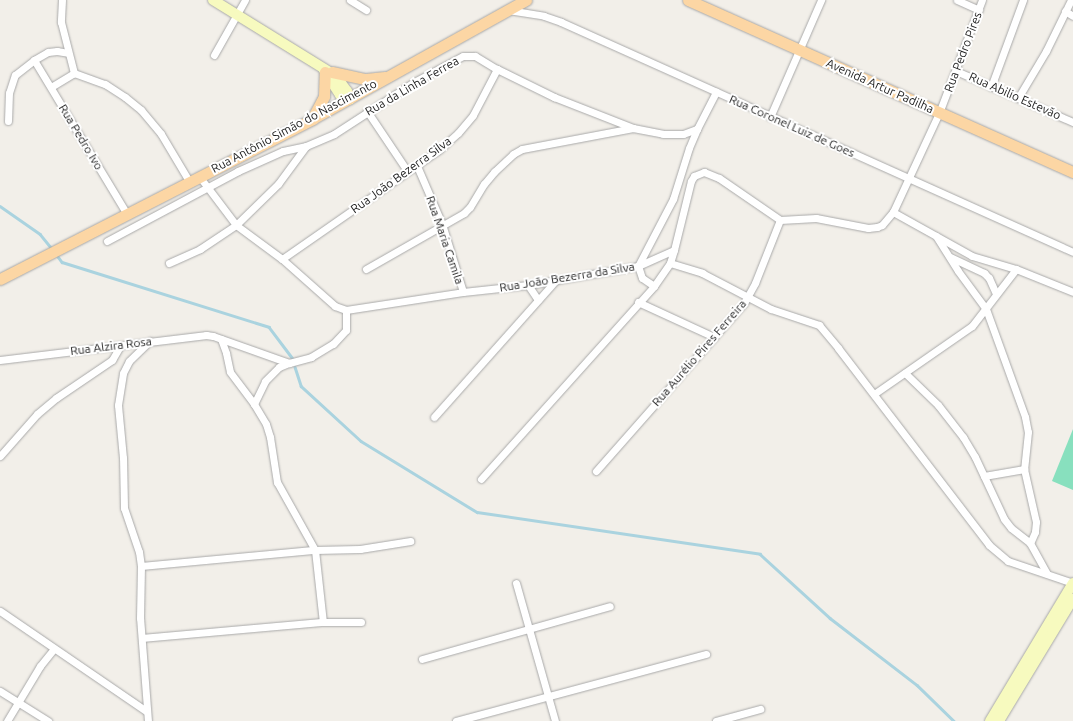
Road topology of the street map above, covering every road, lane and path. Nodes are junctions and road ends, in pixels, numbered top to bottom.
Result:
1 (62, 0) edge
2 (213, 0) edge
3 (245, 0) edge
4 (350, 0) edge
5 (526, 0) edge
6 (688, 0) edge
7 (821, 0) edge
8 (957, 0) edge
9 (982, 0) edge
10 (1023, 0) edge
11 (1071, 0) edge
12 (702, 3) edge
13 (366, 10) dead end
14 (508, 10) junction
15 (979, 10) junction
16 (1065, 11) junction
17 (237, 14) junction
18 (1073, 16) edge
19 (799, 49) junction
20 (68, 54) junction
21 (214, 55) dead end
22 (34, 60) junction
23 (497, 69) junction
24 (327, 71) junction
25 (956, 71) junction
26 (74, 73) junction
27 (389, 76) junction
28 (51, 87) junction
29 (991, 87) junction
30 (716, 92) junction
31 (1018, 98) junction
32 (350, 99) junction
33 (367, 111) junction
34 (939, 113) junction
35 (770, 117) junction
36 (312, 119) junction
37 (8, 121) dead end
38 (1073, 122) edge
39 (633, 128) junction
40 (697, 129) junction
41 (306, 146) junction
42 (417, 166) junction
43 (408, 172) junction
44 (1073, 172) edge
45 (199, 176) junction
46 (908, 179) junction
47 (189, 181) junction
48 (206, 188) junction
49 (893, 212) junction
50 (127, 214) junction
51 (780, 220) junction
52 (442, 224) junction
53 (236, 225) junction
54 (936, 236) junction
55 (107, 241) dead end
56 (674, 250) junction
57 (1073, 252) edge
58 (950, 257) junction
59 (282, 259) junction
60 (169, 263) dead end
61 (670, 263) junction
62 (638, 266) junction
63 (366, 269) dead end
64 (1016, 269) junction
65 (0, 279) edge
66 (556, 280) junction
67 (528, 285) junction
68 (654, 286) junction
69 (463, 292) junction
70 (1073, 292) edge
71 (996, 294) junction
72 (748, 297) junction
73 (538, 300) junction
74 (638, 302) junction
75 (986, 309) junction
76 (346, 310) junction
77 (714, 337) junction
78 (221, 339) junction
79 (150, 341) junction
80 (120, 346) junction
81 (0, 360) edge
82 (289, 363) junction
83 (904, 373) junction
84 (874, 394) junction
85 (254, 404) junction
86 (434, 417) dead end
87 (0, 456) edge
88 (1024, 469) junction
89 (596, 471) dead end
90 (984, 476) junction
91 (481, 479) dead end
92 (410, 541) dead end
93 (1030, 543) junction
94 (315, 550) junction
95 (141, 566) junction
96 (1047, 574) junction
97 (516, 583) dead end
98 (1073, 583) edge
99 (1073, 599) edge
100 (610, 606) dead end
101 (0, 611) edge
102 (324, 622) junction
103 (361, 622) dead end
104 (529, 630) junction
105 (142, 638) junction
106 (54, 649) junction
107 (706, 654) dead end
108 (422, 659) dead end
109 (0, 691) edge
110 (548, 696) junction
111 (19, 703) junction
112 (760, 709) dead end
113 (146, 711) junction
114 (7, 721) edge
115 (48, 721) edge
116 (148, 721) edge
117 (456, 721) edge
118 (555, 721) edge
119 (716, 721) edge
120 (990, 721) edge
121 (999, 721) edge

1 - 20 street
2 - 17 main road
3 - 17 street
4 - 13 street
5 - 14 main road, Rua Antônio Simão do Nascimento
6 - 12 main road, Avenida Artur Padilha
7 - 19 street
8 - 15 street
9 - 15 street, Rua Pedro Pires
10 - 29 street
11 - 16 street
12 - 19 main road, Avenida Artur Padilha
14 - 27 main road, Rua Antônio Simão do Nascimento
14 - 30 street, Rua Coronel Luiz de Goes
15 - 25 street, Rua Pedro Pires
16 - 18 street
16 - 31 street
17 - 21 street
17 - 24 main road
19 - 34 main road, Avenida Artur Padilha
19 - 35 street
20 - 22 street
20 - 26 street
22 - 28 street, Rua Pedro Ivo
22 - 37 street
23 - 33 street, Rua da Linha Ferrea
23 - 39 street, Rua da Linha Ferrea
23 - 42 street, Rua João Bezerra Silva
24 - 27 main road
24 - 32 main road
24 - 36 main road
25 - 29 street, Rua Abilio Estevão
25 - 34 street, Rua Pedro Pires
26 - 28 street
26 - 47 street
27 - 32 main road, Rua Antônio Simão do Nascimento
28 - 50 street, Rua Pedro Ivo
29 - 31 street, Rua Abilio Estevão
30 - 35 street, Rua Coronel Luiz de Goes
30 - 40 street
31 - 38 street, Rua Abilio Estevão
32 - 36 main road, Rua Antônio Simão do Nascimento
33 - 41 street, Rua da Linha Ferrea
33 - 43 street
34 - 44 main road, Avenida Artur Padilha
34 - 46 street, Rua Pedro Pires
35 - 46 street, Rua Coronel Luiz de Goes
36 - 45 main road, Rua Antônio Simão do Nascimento
39 - 40 street, Rua da Linha Ferrea
39 - 52 street
40 - 62 street
41 - 48 street, Rua da Linha Ferrea
41 - 53 street
42 - 43 street, Rua João Bezerra Silva
42 - 52 street, Rua Maria Camila
43 - 59 street, Rua João Bezerra Silva
45 - 47 main road, Rua Antônio Simão do Nascimento
45 - 48 street
46 - 49 street, Rua Pedro Pires
46 - 57 street, Rua Coronel Luiz de Goes
47 - 50 main road, Rua Antônio Simão do Nascimento
48 - 53 street
48 - 55 street, Rua da Linha Ferrea
49 - 51 street
49 - 54 street
50 - 65 main road, Rua Antônio Simão do Nascimento
51 - 56 street
51 - 72 street, Rua Aurélio Pires Ferreira
52 - 63 street
52 - 69 street, Rua Maria Camila
53 - 59 street
53 - 60 street
54 - 58 street
54 - 64 street
56 - 61 street
56 - 62 street, Rua João Bezerra da Silva
58 - 71 street
58 - 75 street
59 - 76 street, Rua João Bezerra da Silva
61 - 68 street
61 - 72 street
62 - 66 street, Rua João Bezerra da Silva
62 - 68 street
64 - 70 street
64 - 71 street
66 - 67 street, Rua João Bezerra da Silva
66 - 73 street
67 - 69 street, Rua João Bezerra da Silva
67 - 73 street
68 - 74 street
69 - 76 street, Rua João Bezerra da Silva
71 - 75 street
72 - 77 street, Rua Aurélio Pires Ferreira
72 - 84 street
73 - 86 street
74 - 77 street
74 - 91 street
75 - 83 street
75 - 88 street
76 - 82 street
77 - 89 street, Rua Aurélio Pires Ferreira
78 - 79 street, Rua Alzira Rosa
78 - 82 street, Rua Alzira Rosa
78 - 85 street
79 - 80 street, Rua Alzira Rosa
79 - 95 street
80 - 81 street, Rua Alzira Rosa
80 - 87 street
82 - 85 street
83 - 84 street
83 - 90 street
84 - 96 street
85 - 94 street
88 - 90 street
88 - 93 street
90 - 93 street
92 - 94 street
93 - 96 street
94 - 95 street
94 - 102 street
95 - 105 street
96 - 98 street
97 - 104 street
98 - 120 main road
99 - 121 main road
100 - 104 street
101 - 106 street
102 - 103 street
102 - 105 street
104 - 108 street
104 - 110 street
105 - 113 street
106 - 111 street
106 - 113 street
107 - 110 street
109 - 111 street
110 - 117 street
110 - 118 street
111 - 114 street
111 - 115 street
112 - 119 street
113 - 116 street

